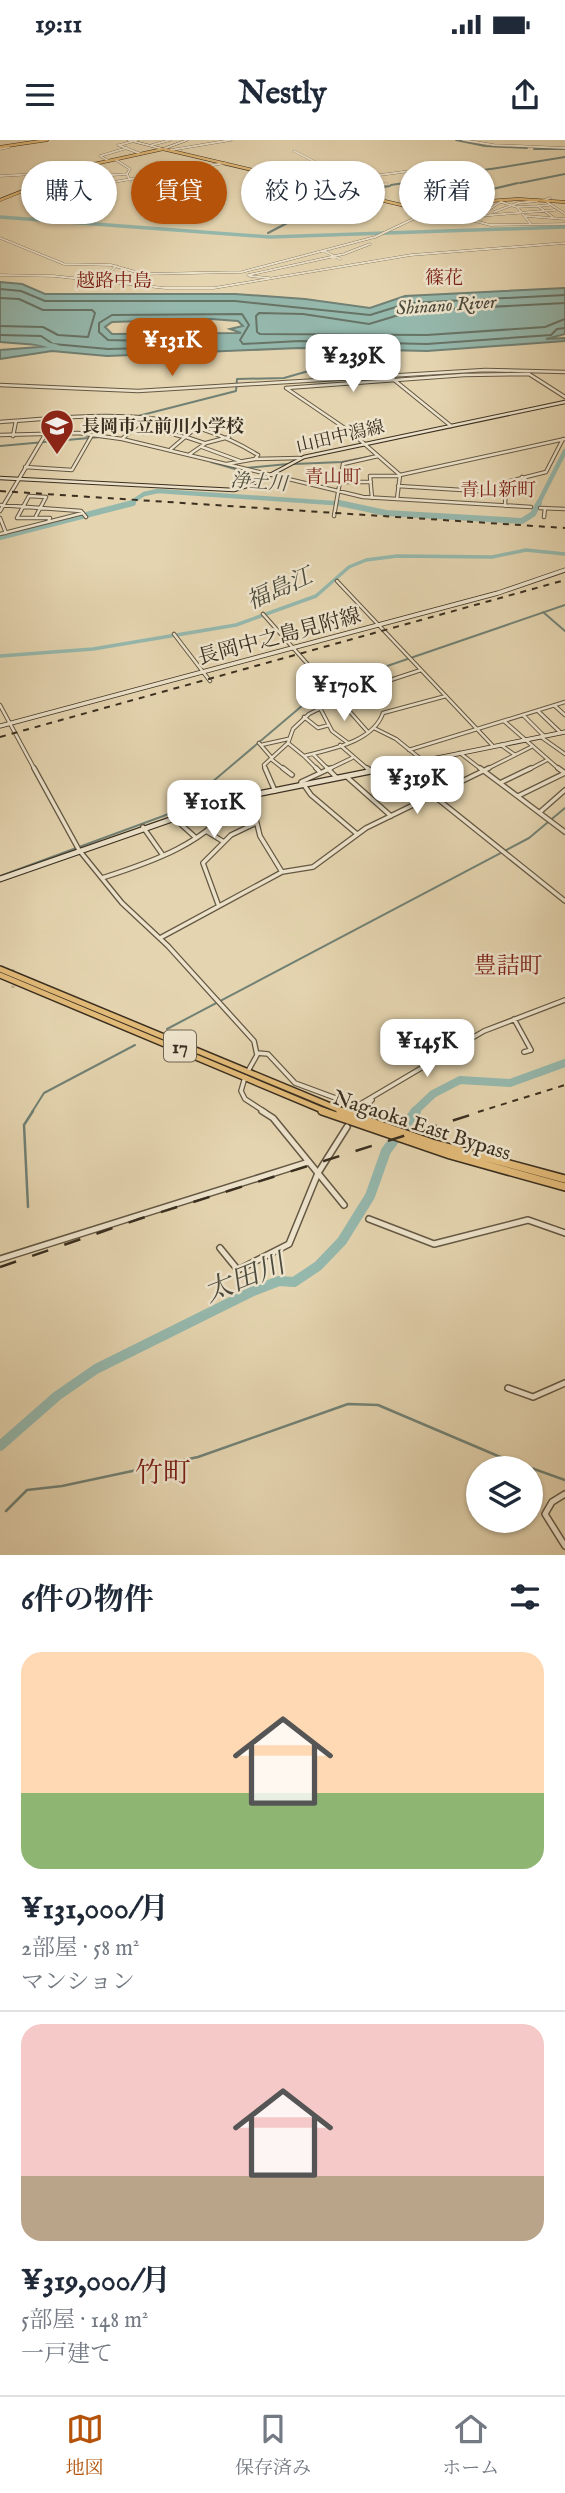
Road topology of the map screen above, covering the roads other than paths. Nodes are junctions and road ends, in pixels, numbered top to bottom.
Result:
1 (41, 140) edge
2 (47, 140) edge
3 (128, 140) edge
4 (135, 140) edge
5 (170, 140) edge
6 (187, 140) edge
7 (198, 140) edge
8 (230, 140) edge
9 (463, 140) edge
10 (208, 144) junction
11 (152, 145) junction
12 (0, 147) edge
13 (9, 147) dead end
14 (127, 148) junction
15 (565, 148) edge
16 (163, 149) junction
17 (169, 150) junction
18 (294, 151) dead end
19 (141, 154) junction
20 (116, 160) junction
21 (109, 161) joint
22 (218, 161) edge
23 (311, 161) edge
24 (227, 163) edge
25 (241, 166) edge
26 (127, 174) junction
27 (21, 175) edge
28 (0, 176) edge
29 (130, 181) joint
30 (21, 192) edge
31 (550, 198) dead end
32 (0, 200) edge
33 (544, 200) junction
34 (385, 201) edge
35 (495, 201) edge
36 (500, 201) junction
37 (385, 202) edge
38 (565, 202) edge
39 (393, 204) junction
40 (495, 204) edge
41 (399, 205) edge
42 (549, 205) junction
43 (512, 206) junction
44 (538, 206) junction
45 (517, 207) junction
46 (555, 210) junction
47 (544, 211) junction
48 (522, 213) junction
49 (495, 214) edge
50 (495, 214) edge
51 (510, 214) junction
52 (565, 214) edge
53 (526, 216) junction
54 (495, 218) edge
55 (554, 218) junction
56 (565, 219) edge
57 (530, 223) junction
58 (403, 224) edge
59 (493, 224) edge
60 (514, 224) junction
61 (555, 224) junction
62 (565, 224) edge
63 (497, 225) junction
64 (0, 238) edge
65 (363, 240) junction
66 (565, 243) edge
67 (322, 250) junction
68 (332, 255) junction
69 (340, 259) dead end
70 (116, 266) junction
71 (242, 272) junction
72 (0, 275) edge
73 (248, 275) junction
74 (278, 278) junction
75 (102, 282) junction
76 (565, 372) edge
77 (393, 379) junction
78 (0, 385) edge
79 (565, 399) edge
80 (146, 416) junction
81 (62, 420) junction
82 (16, 421) junction
83 (173, 421) junction
84 (0, 422) edge
85 (198, 425) junction
86 (451, 426) junction
87 (163, 431) junction
88 (68, 433) junction
89 (143, 433) dead end
90 (0, 435) edge
91 (45, 435) junction
92 (92, 435) junction
93 (13, 436) junction
94 (231, 436) junction
95 (185, 437) junction
96 (122, 439) junction
97 (564, 439) edge
98 (206, 443) junction
99 (364, 444) junction
100 (200, 446) junction
101 (171, 449) junction
102 (190, 454) junction
103 (377, 456) junction
104 (300, 458) junction
105 (256, 459) junction
106 (240, 461) junction
107 (225, 465) junction
108 (25, 467) junction
109 (269, 475) junction
110 (399, 476) junction
111 (0, 478) edge
112 (522, 478) junction
113 (18, 480) junction
114 (340, 482) junction
115 (371, 482) junction
116 (398, 486) junction
117 (335, 491) junction
118 (505, 493) junction
119 (372, 498) junction
120 (397, 499) junction
121 (1, 505) edge
122 (505, 506) junction
123 (23, 507) junction
124 (545, 508) junction
125 (40, 509) junction
126 (565, 509) edge
127 (0, 511) edge
128 (36, 516) junction
129 (334, 516) dead end
130 (544, 517) dead end
131 (0, 519) edge
132 (48, 522) junction
133 (6, 533) junction
134 (0, 534) edge
135 (565, 570) edge
136 (337, 581) dead end
137 (265, 615) dead end
138 (378, 625) junction
139 (175, 636) dead end
140 (292, 648) junction
141 (421, 670) junction
142 (203, 673) junction
143 (209, 681) dead end
144 (446, 696) junction
145 (338, 698) junction
146 (565, 702) edge
147 (0, 705) edge
148 (555, 706) junction
149 (320, 708) junction
150 (538, 711) junction
151 (523, 715) junction
152 (565, 715) edge
153 (304, 717) junction
154 (504, 721) junction
155 (10, 724) junction
156 (329, 725) junction
157 (0, 726) edge
158 (374, 728) junction
159 (477, 729) junction
160 (367, 731) junction
161 (563, 733) edge
162 (543, 736) junction
163 (523, 740) junction
164 (288, 741) junction
165 (348, 743) junction
166 (340, 745) junction
167 (501, 745) junction
168 (494, 746) junction
169 (531, 747) junction
170 (409, 750) junction
171 (460, 752) junction
172 (313, 754) junction
173 (565, 754) edge
174 (515, 755) junction
175 (304, 756) junction
176 (352, 758) junction
177 (272, 759) junction
178 (422, 760) junction
179 (547, 760) junction
180 (396, 765) junction
181 (327, 768) junction
182 (370, 770) junction
183 (483, 770) junction
184 (319, 771) junction
185 (301, 772) dead end
186 (565, 773) edge
187 (292, 775) dead end
188 (348, 775) junction
189 (307, 778) junction
190 (337, 778) junction
191 (500, 783) junction
192 (303, 786) junction
193 (275, 790) junction
194 (565, 790) edge
195 (250, 795) junction
196 (432, 795) junction
197 (518, 796) junction
198 (238, 797) junction
199 (539, 812) junction
200 (391, 816) junction
201 (173, 817) junction
202 (254, 824) junction
203 (143, 827) junction
204 (564, 828) edge
205 (206, 831) junction
206 (357, 834) junction
207 (195, 838) junction
208 (224, 842) junction
209 (79, 850) junction
210 (162, 854) junction
211 (282, 872) junction
212 (102, 878) junction
213 (0, 879) edge
214 (565, 901) edge
215 (218, 904) junction
216 (160, 938) junction
217 (0, 969) edge
218 (0, 975) edge
219 (565, 1000) edge
220 (514, 1019) junction
221 (524, 1052) dead end
222 (257, 1053) junction
223 (245, 1077) junction
224 (378, 1095) junction
225 (359, 1117) junction
226 (347, 1127) dead end
227 (433, 1146) junction
228 (309, 1162) junction
229 (318, 1173) junction
230 (565, 1179) edge
231 (565, 1187) edge
232 (344, 1205) dead end
233 (369, 1219) dead end
234 (565, 1233) edge
235 (220, 1248) dead end
236 (0, 1259) edge
237 (565, 1384) edge
238 (508, 1388) dead end
239 (565, 1494) edge
240 (565, 1546) edge

1 - 12 highway
2 - 12 highway
3 - 4 main road
4 - 11 main road
4 - 14 street
5 - 11 street
6 - 16 main road
7 - 10 street
8 - 10 street
9 - 15 street
10 - 17 street
11 - 16 main road
12 - 13 street
14 - 19 street
14 - 21 street
16 - 17 highway
16 - 19 highway
17 - 22 highway
18 - 23 street
19 - 20 highway
20 - 21 highway
20 - 26 street
24 - 25 highway
26 - 29 street
26 - 29 street
27 - 28 street
30 - 32 highway
31 - 33 street
33 - 36 highway
33 - 38 highway
33 - 42 street
33 - 43 street
34 - 39 street
35 - 36 highway
36 - 40 street
36 - 43 street
37 - 39 highway
39 - 41 highway
42 - 44 street
42 - 46 street
43 - 45 street
43 - 49 street
44 - 45 street
44 - 47 street
45 - 48 street
46 - 47 street
46 - 52 street
47 - 48 street
47 - 55 street
48 - 51 street
48 - 53 street
50 - 51 street
51 - 60 street
53 - 55 street
53 - 57 street
54 - 63 street
55 - 56 street
55 - 61 street
57 - 60 street
57 - 61 street
58 - 65 street
59 - 63 street
60 - 63 street
61 - 62 street
64 - 70 street
65 - 67 street
65 - 68 street
66 - 74 street
67 - 68 street
67 - 71 street
68 - 69 street
68 - 73 street
70 - 71 street
70 - 75 street
71 - 73 street
72 - 75 street
73 - 74 street
74 - 75 street
76 - 78 street
77 - 79 street
77 - 86 street
77 - 99 street
79 - 86 main road, 山田中潟線
80 - 81 street
80 - 83 street
80 - 96 street
81 - 82 street
81 - 88 street
82 - 84 street
82 - 93 street
83 - 85 street
83 - 87 street
85 - 87 street
85 - 94 street
85 - 95 street
86 - 99 main road, 山田中潟線
87 - 89 street
87 - 95 street
88 - 91 street
88 - 92 street
90 - 93 street
91 - 93 street
91 - 108 street
92 - 96 street
92 - 108 street
94 - 98 street
94 - 105 street
95 - 98 street
95 - 101 street
96 - 101 street
97 - 110 street
97 - 112 street
98 - 100 street
99 - 103 street
99 - 104 main road, 山田中潟線
100 - 102 street
100 - 106 street
101 - 102 street
102 - 107 street
103 - 110 street
103 - 114 street
104 - 105 street
104 - 109 main road, 山田中潟線
105 - 106 street
106 - 107 street
107 - 109 street
108 - 113 street
109 - 113 main road, 山田中潟線
109 - 117 street
110 - 115 street
110 - 116 street
111 - 113 main road, 山田中潟線
112 - 118 street
112 - 118 street
113 - 121 street
114 - 115 street
114 - 117 street
115 - 119 street
116 - 118 street
116 - 120 street
117 - 119 street
117 - 129 street
118 - 122 street
119 - 120 street
120 - 122 street
121 - 123 street
121 - 127 street
122 - 124 street
123 - 125 street
123 - 125 street
123 - 128 street
124 - 126 street
124 - 130 street
125 - 128 street
125 - 132 street
128 - 132 street
131 - 133 street
132 - 133 street
133 - 134 street
135 - 138 main road, 長岡中之島見附線
136 - 138 street
137 - 140 street
138 - 140 main road, 長岡中之島見附線
138 - 141 street
139 - 142 street
140 - 142 main road, 長岡中之島見附線
140 - 145 street
141 - 144 street
141 - 145 street
142 - 143 street
142 - 155 main road, 長岡中之島見附線
144 - 158 street
144 - 159 street
145 - 149 street
145 - 160 street
146 - 148 street
147 - 155 street
148 - 150 street
148 - 152 street
149 - 153 street
149 - 156 street
150 - 151 street
150 - 161 street
151 - 154 street
151 - 162 street
153 - 156 street
153 - 164 street
154 - 159 street
154 - 163 street
155 - 157 main road, 長岡中之島見附線
155 - 209 street
156 - 165 street
158 - 160 street
158 - 170 street
159 - 168 street
159 - 170 street
160 - 165 street
161 - 162 main road
162 - 163 main road
162 - 173 street
163 - 167 main road
163 - 169 street
164 - 175 street
164 - 177 street
164 - 177 street
165 - 166 street
166 - 172 street
166 - 176 street
167 - 168 main road
167 - 174 street
168 - 171 main road
169 - 174 street
169 - 179 street
170 - 178 street
171 - 178 main road
171 - 183 street
172 - 175 street
172 - 181 street
174 - 183 street
175 - 184 street
176 - 181 street
176 - 182 street
177 - 187 street
177 - 193 street
178 - 180 main road
179 - 186 street
179 - 191 street
180 - 182 main road
180 - 196 street
181 - 184 street
181 - 190 street
182 - 188 main road
183 - 191 street
183 - 196 street
184 - 189 street
185 - 189 street
186 - 197 street
188 - 190 main road
188 - 200 street
189 - 192 street
190 - 192 main road
191 - 197 street
192 - 193 main road
192 - 206 street
193 - 195 main road
194 - 199 street
195 - 198 main road
195 - 202 street
196 - 200 street
196 - 214 street
197 - 199 street
198 - 201 main road
198 - 205 street
199 - 204 street
200 - 206 street
201 - 203 main road
201 - 207 street
202 - 208 street
202 - 211 street
203 - 209 main road
203 - 210 street
205 - 207 street
205 - 208 street
206 - 211 street
207 - 210 street
208 - 215 street
209 - 212 street
209 - 213 main road
210 - 212 street
211 - 215 street
212 - 216 street
215 - 216 street
216 - 222 street
217 - 223 highway, Nagaoka East Bypass / 17
218 - 223 highway, Nagaoka East Bypass / 17
219 - 220 street
220 - 221 street
220 - 224 street
222 - 223 street
222 - 224 street
223 - 225 highway, Nagaoka East Bypass / 17
223 - 228 street
224 - 225 street
225 - 227 highway, Nagaoka East Bypass / 17
226 - 229 street
227 - 230 highway, Nagaoka East Bypass / 17
227 - 231 highway, Nagaoka East Bypass / 17
228 - 229 street
228 - 236 street
229 - 232 street
229 - 235 street
233 - 234 street
237 - 238 street
239 - 240 street

